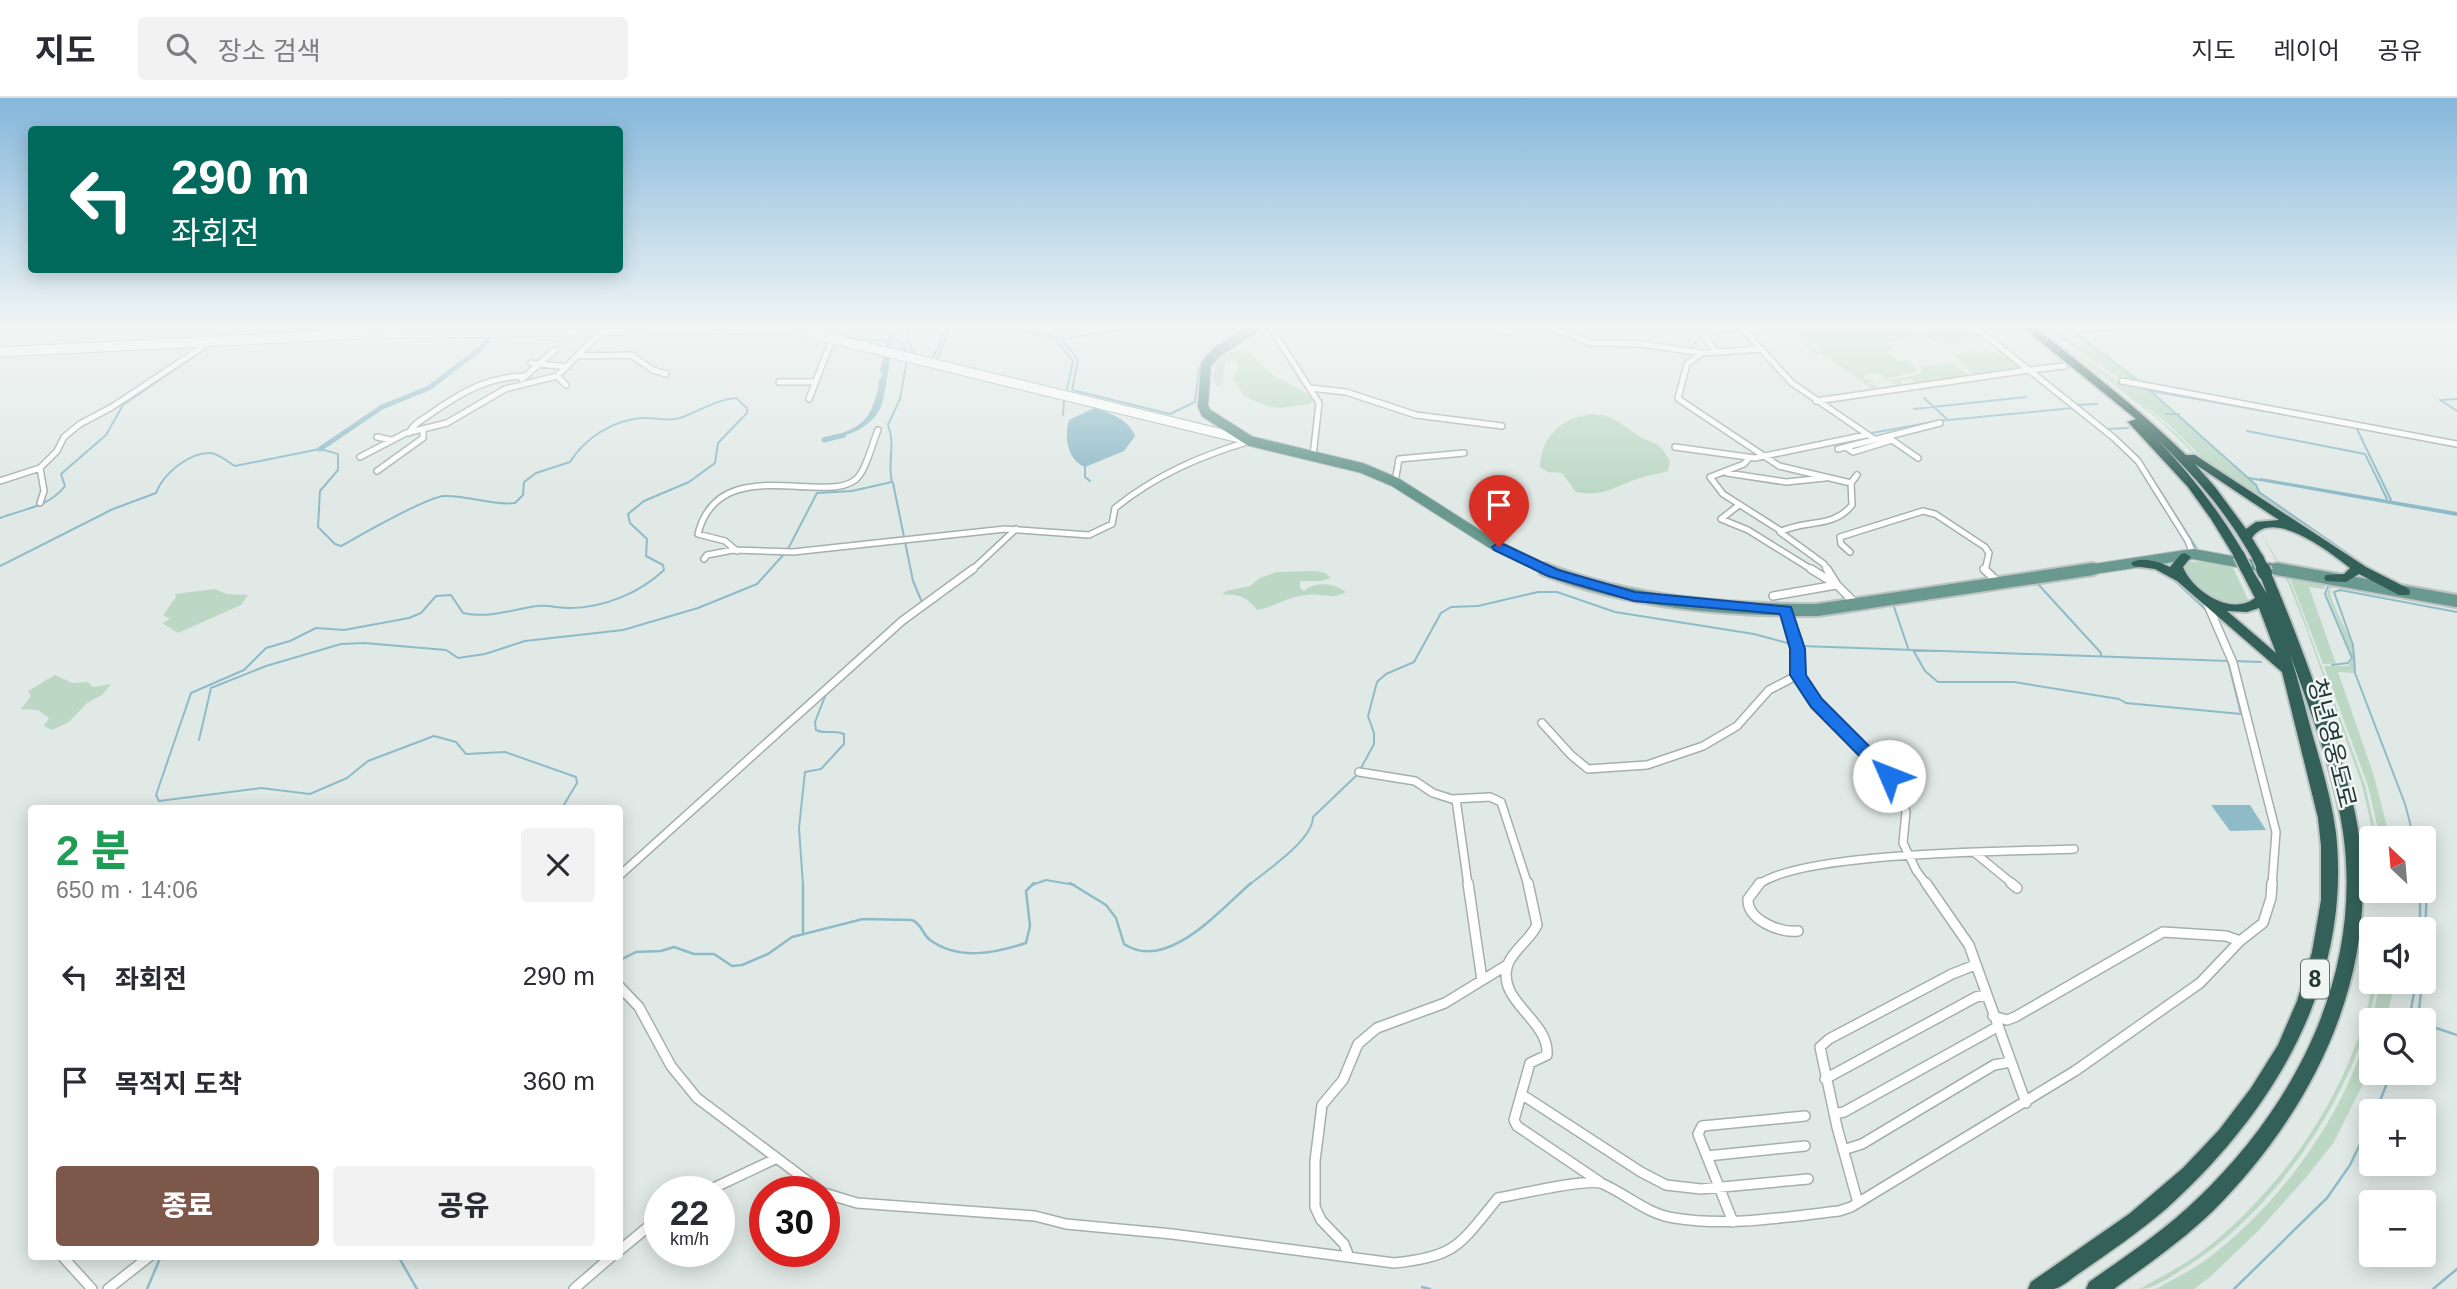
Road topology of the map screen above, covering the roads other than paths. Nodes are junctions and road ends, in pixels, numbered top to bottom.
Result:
1 (152, 381) edge
2 (483, 381) edge
3 (521, 381) edge
4 (537, 381) edge
5 (561, 381) edge
6 (1002, 381) edge
7 (1205, 381) edge
8 (1305, 381) edge
9 (1683, 381) edge
10 (1790, 381) edge
11 (1956, 381) edge
12 (2042, 381) edge
13 (2082, 381) edge
14 (2097, 381) edge
15 (2122, 381) dead end
16 (779, 382) dead end
17 (815, 382) joint
18 (517, 385) junction
19 (566, 386) dead end
20 (1310, 388) junction
21 (809, 399) dead end
22 (1816, 401) junction
23 (1940, 424) dead end
24 (1502, 426) dead end
25 (423, 430) junction
26 (878, 430) dead end
27 (409, 432) junction
28 (2159, 433) junction
29 (1866, 435) junction
30 (377, 436) dead end
31 (392, 440) junction
32 (1250, 440) junction
33 (1877, 441) junction
34 (2457, 444) edge
35 (1675, 447) dead end
36 (1838, 449) dead end
37 (1464, 453) dead end
38 (1313, 456) junction
39 (360, 457) dead end
40 (1761, 457) junction
41 (1749, 458) junction
42 (1918, 458) dead end
43 (40, 468) junction
44 (376, 471) dead end
45 (1719, 472) junction
46 (1857, 475) dead end
47 (1826, 478) junction
48 (0, 481) edge
49 (1395, 482) junction
50 (1850, 483) junction
51 (40, 503) dead end
52 (1739, 505) junction
53 (1016, 529) junction
54 (1781, 531) junction
55 (2304, 531) junction
56 (2246, 538) junction
57 (737, 551) junction
58 (1850, 552) dead end
59 (2189, 556) junction
60 (704, 559) dead end
61 (2351, 562) junction
62 (2137, 563) junction
63 (2252, 564) junction
64 (2181, 578) junction
65 (2330, 578) junction
66 (1999, 583) junction
67 (1837, 585) junction
68 (2404, 592) junction
69 (1773, 596) dead end
70 (2263, 597) junction
71 (2205, 599) junction
72 (2457, 601) edge
73 (1857, 605) junction
74 (1786, 610) junction
75 (1798, 675) junction
76 (2291, 676) junction
77 (1542, 723) dead end
78 (1359, 772) dead end
79 (1456, 799) junction
80 (2074, 849) dead end
81 (1975, 853) junction
82 (1909, 856) junction
83 (623, 872) edge
84 (2017, 888) dead end
85 (1798, 931) dead end
86 (2240, 941) junction
87 (1507, 965) junction
88 (1975, 965) junction
89 (1482, 980) junction
90 (623, 990) edge
91 (1986, 995) junction
92 (1993, 1016) junction
93 (1997, 1027) junction
94 (2010, 1062) junction
95 (1825, 1079) junction
96 (1521, 1094) junction
97 (2026, 1103) junction
98 (1805, 1115) dead end
99 (1834, 1115) junction
100 (1805, 1146) dead end
101 (1843, 1150) junction
102 (1707, 1156) junction
103 (775, 1159) junction
104 (800, 1176) edge
105 (735, 1178) edge
106 (1808, 1179) dead end
107 (1600, 1182) junction
108 (1720, 1188) junction
109 (840, 1198) edge
110 (1858, 1203) junction
111 (1733, 1222) junction
112 (644, 1230) edge
113 (623, 1248) edge
114 (1349, 1257) junction
115 (66, 1260) edge
116 (145, 1260) edge
117 (607, 1260) edge
118 (92, 1289) edge
119 (108, 1289) edge
120 (574, 1289) edge
121 (2038, 1289) edge
122 (2096, 1289) edge

1 - 43 street
2 - 27 street
3 - 18 street
4 - 18 street
5 - 19 street
6 - 32 main road
7 - 32 main road
8 - 20 street
9 - 40 street
10 - 22 street
11 - 22 street
12 - 59 street
13 - 63 highway, 청년영웅도로 / 8
14 - 28 highway, 청년영웅도로 / 8
15 - 34 street
16 - 17 street
17 - 21 street
18 - 25 street
20 - 24 street
20 - 38 street
22 - 29 street
23 - 33 street
25 - 27 street
25 - 44 street
26 - 57 street
27 - 31 street
28 - 55 highway
28 - 56 highway, 청년영웅도로 / 8
29 - 33 street
29 - 40 street
30 - 31 street
31 - 39 street
32 - 38 main road
32 - 53 street
33 - 36 street
33 - 42 street
35 - 41 street
37 - 49 street
38 - 49 main road
40 - 41 street
40 - 47 street
41 - 45 street
43 - 48 street
43 - 51 street
45 - 47 street
45 - 52 street
46 - 50 street
47 - 50 street
49 - 74 main road
50 - 54 street
52 - 54 street
52 - 67 street
53 - 57 street
53 - 83 street
54 - 67 street
55 - 56 highway
55 - 61 highway
56 - 63 highway, 청년영웅도로 / 8
57 - 60 street
58 - 66 street
59 - 62 main road
59 - 64 highway
59 - 65 main road
61 - 65 highway
61 - 68 highway
62 - 64 highway
62 - 66 main road
63 - 70 highway, 청년영웅도로 / 8
63 - 122 highway, 청년영웅도로 / 8
64 - 71 highway
65 - 68 main road
66 - 73 main road
67 - 69 street
67 - 73 street
68 - 72 main road
70 - 71 highway
70 - 76 highway, 청년영웅도로 / 8
71 - 76 highway
71 - 86 street
73 - 74 main road
74 - 75 street
75 - 77 street
75 - 82 street
76 - 121 highway, 청년영웅도로 / 8
78 - 79 street
79 - 87 street
79 - 89 street
80 - 81 street
81 - 82 street
81 - 84 street
82 - 85 street
82 - 88 street
86 - 92 street
86 - 97 street
87 - 89 street
87 - 96 street
88 - 91 street
88 - 95 street
89 - 114 street
90 - 103 street
91 - 92 street
91 - 95 street
92 - 93 street
93 - 94 street
93 - 99 street
94 - 97 street
94 - 101 street
95 - 99 street
96 - 107 street
96 - 108 street
97 - 110 street
98 - 102 street
99 - 101 street
100 - 102 street
101 - 110 street
102 - 108 street
103 - 104 street
103 - 105 street
106 - 108 street
107 - 111 street
107 - 114 street
108 - 111 street
109 - 114 street
110 - 111 street
112 - 113 street
115 - 118 street
116 - 119 street
117 - 120 street

